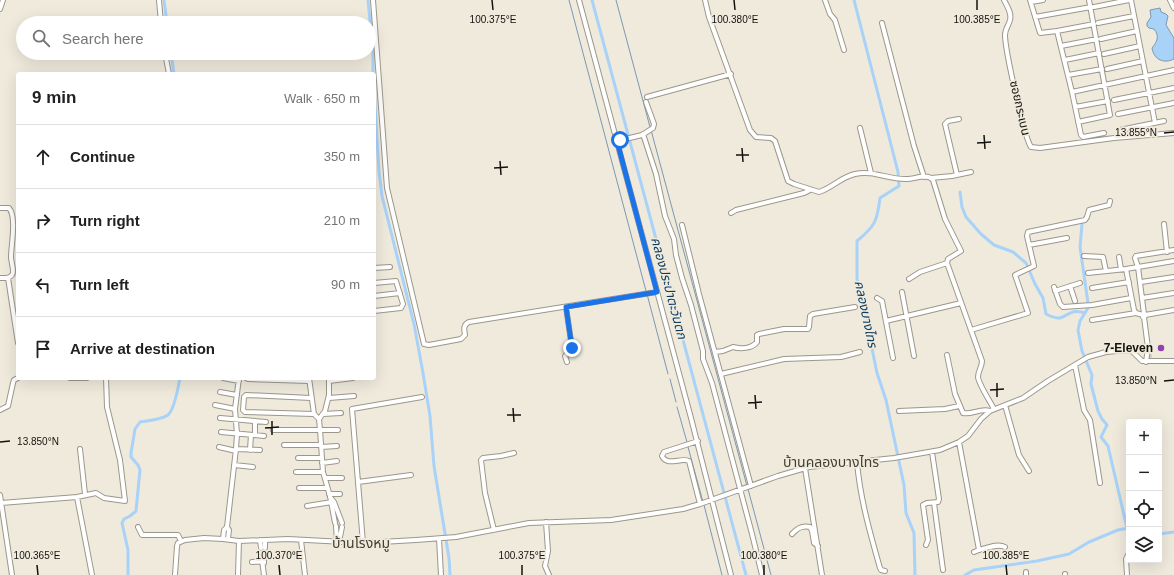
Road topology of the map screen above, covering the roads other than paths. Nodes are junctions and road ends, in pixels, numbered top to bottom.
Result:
1 (3, 0) edge
2 (159, 0) edge
3 (373, 0) edge
4 (578, 0) edge
5 (705, 0) edge
6 (825, 0) edge
7 (1004, 0) edge
8 (1043, 0) edge
9 (1089, 0) edge
10 (1130, 0) edge
11 (1170, 0) edge
12 (1031, 1) edge
13 (1174, 6) edge
14 (1093, 7) junction
15 (0, 9) edge
16 (160, 16) edge
17 (374, 16) edge
18 (1134, 16) junction
19 (1035, 17) junction
20 (882, 23) dead end
21 (1096, 23) junction
22 (1057, 31) junction
23 (1137, 31) junction
24 (1099, 39) junction
25 (376, 40) edge
26 (1061, 46) junction
27 (1140, 46) junction
28 (844, 50) dead end
29 (1102, 53) junction
30 (166, 60) edge
31 (1064, 60) junction
32 (1143, 61) junction
33 (1105, 69) junction
34 (1174, 70) edge
35 (168, 72) edge
36 (731, 74) junction
37 (1068, 75) junction
38 (1146, 76) junction
39 (1105, 85) junction
40 (1174, 88) edge
41 (1072, 92) junction
42 (1149, 93) junction
43 (1114, 100) dead end
44 (1108, 101) junction
45 (1174, 104) edge
46 (1075, 107) junction
47 (1152, 108) junction
48 (1118, 114) dead end
49 (959, 119) dead end
50 (1164, 121) dead end
51 (1078, 122) junction
52 (1155, 123) junction
53 (860, 128) dead end
54 (1120, 130) dead end
55 (1104, 133) dead end
56 (1174, 133) edge
57 (643, 134) junction
58 (619, 141) junction
59 (971, 172) dead end
60 (871, 173) junction
61 (957, 175) junction
62 (924, 177) junction
63 (931, 178) junction
64 (810, 190) junction
65 (1110, 201) dead end
66 (0, 208) edge
67 (731, 213) dead end
68 (1164, 224) dead end
69 (682, 225) dead end
70 (1067, 238) dead end
71 (1030, 245) junction
72 (1174, 250) edge
73 (1167, 252) junction
74 (1084, 256) dead end
75 (1119, 257) dead end
76 (1174, 261) edge
77 (947, 263) junction
78 (390, 267) dead end
79 (1138, 267) junction
80 (376, 268) edge
81 (1126, 268) junction
82 (1121, 269) junction
83 (1106, 271) junction
84 (1088, 273) dead end
85 (1174, 277) edge
86 (0, 278) edge
87 (8, 278) junction
88 (909, 279) dead end
89 (376, 282) edge
90 (1128, 282) junction
91 (1140, 282) junction
92 (1080, 283) dead end
93 (1070, 286) junction
94 (1092, 288) dead end
95 (657, 292) junction
96 (902, 292) dead end
97 (400, 293) junction
98 (1174, 293) edge
99 (376, 296) edge
100 (877, 298) dead end
101 (1131, 298) junction
102 (1142, 298) junction
103 (1075, 301) dead end
104 (961, 303) junction
105 (566, 307) junction
106 (855, 307) dead end
107 (1174, 310) edge
108 (376, 311) edge
109 (1136, 313) junction
110 (1144, 315) junction
111 (907, 316) junction
112 (886, 320) junction
113 (1092, 320) dead end
114 (16, 330) edge
115 (971, 330) junction
116 (715, 352) junction
117 (860, 352) dead end
118 (947, 355) dead end
119 (914, 356) dead end
120 (893, 358) dead end
121 (1174, 361) edge
122 (567, 362) dead end
123 (1146, 362) junction
124 (1075, 365) junction
125 (721, 374) junction
126 (16, 379) edge
127 (106, 380) edge
128 (239, 380) edge
129 (262, 380) edge
130 (309, 380) edge
131 (329, 380) edge
132 (220, 392) dead end
133 (237, 394) junction
134 (354, 396) dead end
135 (311, 398) junction
136 (329, 398) junction
137 (422, 398) dead end
138 (215, 405) dead end
139 (1005, 405) junction
140 (959, 406) junction
141 (235, 409) junction
142 (0, 410) edge
143 (992, 410) junction
144 (899, 411) dead end
145 (341, 413) dead end
146 (314, 414) junction
147 (323, 414) junction
148 (220, 418) dead end
149 (236, 419) junction
150 (319, 419) junction
151 (255, 420) junction
152 (266, 422) dead end
153 (273, 430) dead end
154 (320, 430) junction
155 (338, 430) dead end
156 (221, 432) dead end
157 (237, 434) junction
158 (253, 435) junction
159 (264, 436) dead end
160 (698, 441) junction
161 (959, 442) junction
162 (284, 445) dead end
163 (321, 446) junction
164 (337, 446) dead end
165 (219, 447) dead end
166 (80, 449) dead end
167 (236, 450) junction
168 (250, 450) junction
169 (260, 450) dead end
170 (514, 452) dead end
171 (932, 452) junction
172 (298, 458) dead end
173 (322, 460) junction
174 (337, 461) dead end
175 (857, 462) junction
176 (234, 465) junction
177 (253, 467) dead end
178 (805, 468) junction
179 (1029, 471) dead end
180 (296, 472) dead end
181 (323, 472) junction
182 (411, 475) dead end
183 (325, 478) junction
184 (342, 478) dead end
185 (358, 482) junction
186 (1100, 483) dead end
187 (749, 487) junction
188 (299, 488) dead end
189 (327, 488) junction
190 (741, 490) junction
191 (85, 494) junction
192 (340, 494) dead end
193 (0, 495) edge
194 (330, 495) junction
195 (77, 497) junction
196 (713, 500) junction
197 (332, 502) junction
198 (1, 503) junction
199 (702, 503) junction
200 (934, 503) junction
201 (307, 506) dead end
202 (546, 522) junction
203 (138, 527) dead end
204 (494, 530) junction
205 (792, 534) dead end
206 (442, 538) junction
207 (226, 539) junction
208 (263, 540) junction
209 (301, 540) junction
210 (181, 541) junction
211 (239, 541) junction
212 (338, 542) junction
213 (363, 543) junction
214 (926, 545) dead end
215 (818, 546) junction
216 (1005, 547) dead end
217 (979, 550) junction
218 (974, 552) dead end
219 (252, 562) dead end
220 (263, 562) junction
221 (1126, 563) edge
222 (943, 570) dead end
223 (885, 571) dead end
224 (12, 575) edge
225 (92, 575) edge
226 (175, 575) edge
227 (238, 575) edge
228 (264, 575) edge
229 (305, 575) edge
230 (441, 575) edge
231 (549, 575) edge
232 (731, 575) edge
233 (762, 575) edge
234 (822, 575) edge
235 (1127, 575) edge

1 - 15 street
2 - 16 street
3 - 17 street
4 - 58 street
5 - 36 street
6 - 28 street
7 - 56 street, ซอยกระเบน
8 - 12 street
9 - 14 street
10 - 14 street
10 - 18 street
11 - 13 street
12 - 19 street
14 - 19 street
14 - 21 street
18 - 21 street
18 - 23 street
19 - 22 street
20 - 62 street
21 - 22 street
21 - 24 street
22 - 26 street
23 - 24 street
23 - 27 street
24 - 26 street
24 - 29 street
25 - 105 street
26 - 31 street
27 - 29 street
27 - 32 street
29 - 31 street
29 - 33 street
30 - 35 street
31 - 37 street
32 - 33 street
32 - 38 street
33 - 37 street
33 - 39 street
34 - 38 street
36 - 57 street
36 - 64 street
37 - 41 street
38 - 39 street
38 - 42 street
39 - 41 street
39 - 44 street
40 - 42 street
41 - 46 street
42 - 43 street
42 - 47 street
44 - 46 street
44 - 51 street
45 - 47 street
46 - 51 street
47 - 48 street
47 - 52 street
49 - 61 street
50 - 52 street
51 - 55 street
52 - 54 street
53 - 60 street
57 - 58 street
57 - 190 street
58 - 95 street
59 - 61 street
60 - 62 street
60 - 64 street
61 - 63 street
62 - 63 street
63 - 77 street
64 - 67 street
65 - 71 street
66 - 87 street
68 - 73 street
69 - 116 street
70 - 71 street
71 - 115 street
72 - 73 street
73 - 79 street
74 - 83 street
75 - 82 street
76 - 79 street
77 - 88 street
77 - 104 street
78 - 80 street
79 - 81 street
79 - 91 street
81 - 82 street
81 - 90 street
82 - 83 street
83 - 84 street
85 - 91 street
86 - 87 street
87 - 114 street
89 - 97 street
90 - 94 street
90 - 101 street
91 - 102 street
92 - 93 street
93 - 101 street
93 - 103 street
95 - 105 street
95 - 160 street
96 - 111 street
97 - 99 street
97 - 108 street
98 - 102 street
100 - 112 street
101 - 109 street
102 - 110 street
104 - 111 street
104 - 115 street
105 - 122 street
106 - 116 street
107 - 110 street
109 - 110 street
109 - 113 street
110 - 123 street
111 - 112 street
111 - 119 street
112 - 120 street
115 - 143 street
116 - 125 street
117 - 125 street
118 - 140 street
121 - 123 street
123 - 124 street
124 - 139 street
124 - 186 street
125 - 187 street
126 - 142 street
127 - 191 street
128 - 133 street
129 - 130 street
130 - 135 street
131 - 136 street
132 - 133 street
133 - 141 street
134 - 136 street
135 - 146 street
135 - 146 street
136 - 147 street
137 - 185 street
138 - 141 street
139 - 143 street
139 - 179 street
140 - 143 street
140 - 144 street
141 - 149 street
143 - 161 street
145 - 147 street
146 - 150 street
147 - 150 street
148 - 149 street
149 - 151 street
149 - 157 street
150 - 154 street
151 - 152 street
151 - 158 street
153 - 154 street
154 - 155 street
154 - 163 street
156 - 157 street
157 - 158 street
157 - 167 street
158 - 159 street
158 - 168 street
160 - 196 street
160 - 199 street
161 - 171 street
161 - 217 street
162 - 163 street
163 - 164 street
163 - 173 street
165 - 167 street
166 - 191 street
167 - 168 street
167 - 176 street
168 - 169 street
170 - 204 street
171 - 175 street
171 - 200 street
172 - 173 street
173 - 174 street
173 - 181 street
175 - 178 street
175 - 223 street
176 - 177 street
176 - 207 street
178 - 187 street
178 - 215 street
180 - 181 street
181 - 183 street
182 - 185 street
183 - 184 street
183 - 189 street
185 - 213 street
187 - 190 street
188 - 189 street
189 - 194 street
190 - 196 street
190 - 233 street
191 - 195 street
192 - 194 street
193 - 198 street
194 - 197 street
195 - 198 street
195 - 225 street
196 - 199 street
196 - 232 street
197 - 201 street
197 - 212 street
197 - 212 street
198 - 224 street
199 - 202 street
200 - 214 street
200 - 222 street
202 - 204 street
202 - 231 street
203 - 210 street
204 - 206 street
205 - 215 street
206 - 213 street
206 - 230 street
207 - 210 street
207 - 211 street
208 - 209 street
208 - 211 street
208 - 220 street
209 - 212 street
209 - 229 street
210 - 226 street
211 - 227 street
212 - 213 street
215 - 234 street
216 - 217 street
217 - 218 street
219 - 220 street
220 - 228 street
221 - 235 street

